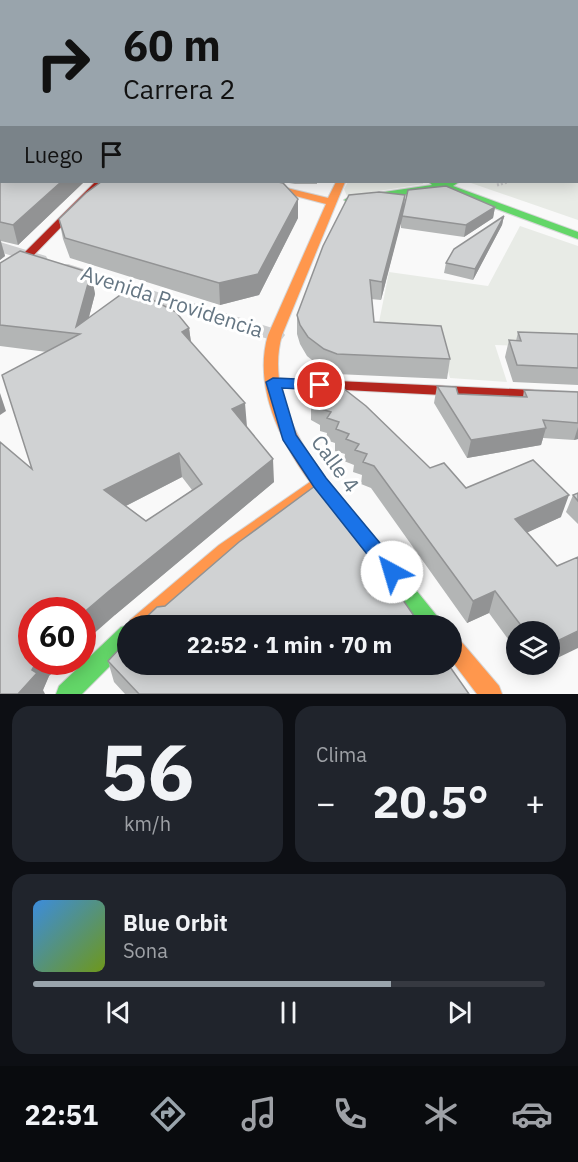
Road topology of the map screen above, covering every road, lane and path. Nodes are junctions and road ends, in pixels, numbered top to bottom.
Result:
1 (99, 183) edge
2 (257, 183) edge
3 (340, 183) edge
4 (448, 183) edge
5 (330, 202) junction
6 (578, 224) edge
7 (578, 236) edge
8 (0, 247) edge
9 (27, 256) junction
10 (0, 276) edge
11 (275, 335) junction
12 (273, 382) junction
13 (578, 398) edge
14 (320, 483) junction
15 (148, 615) edge
16 (426, 615) edge
17 (117, 645) edge
18 (462, 658) edge
19 (66, 694) edge
20 (490, 694) edge

1 - 9 main road
2 - 5 main road
3 - 5 main road, Calle 4
4 - 5 main road
4 - 6 main road
4 - 7 main road
5 - 11 main road, Calle 4
8 - 9 street, Avenida Providencia
9 - 10 main road
9 - 11 street, Avenida Providencia
11 - 12 main road, Calle 4
12 - 13 main road
12 - 14 main road, Calle 4
14 - 15 main road
14 - 16 main road, Calle 4
17 - 19 main road
18 - 20 main road

